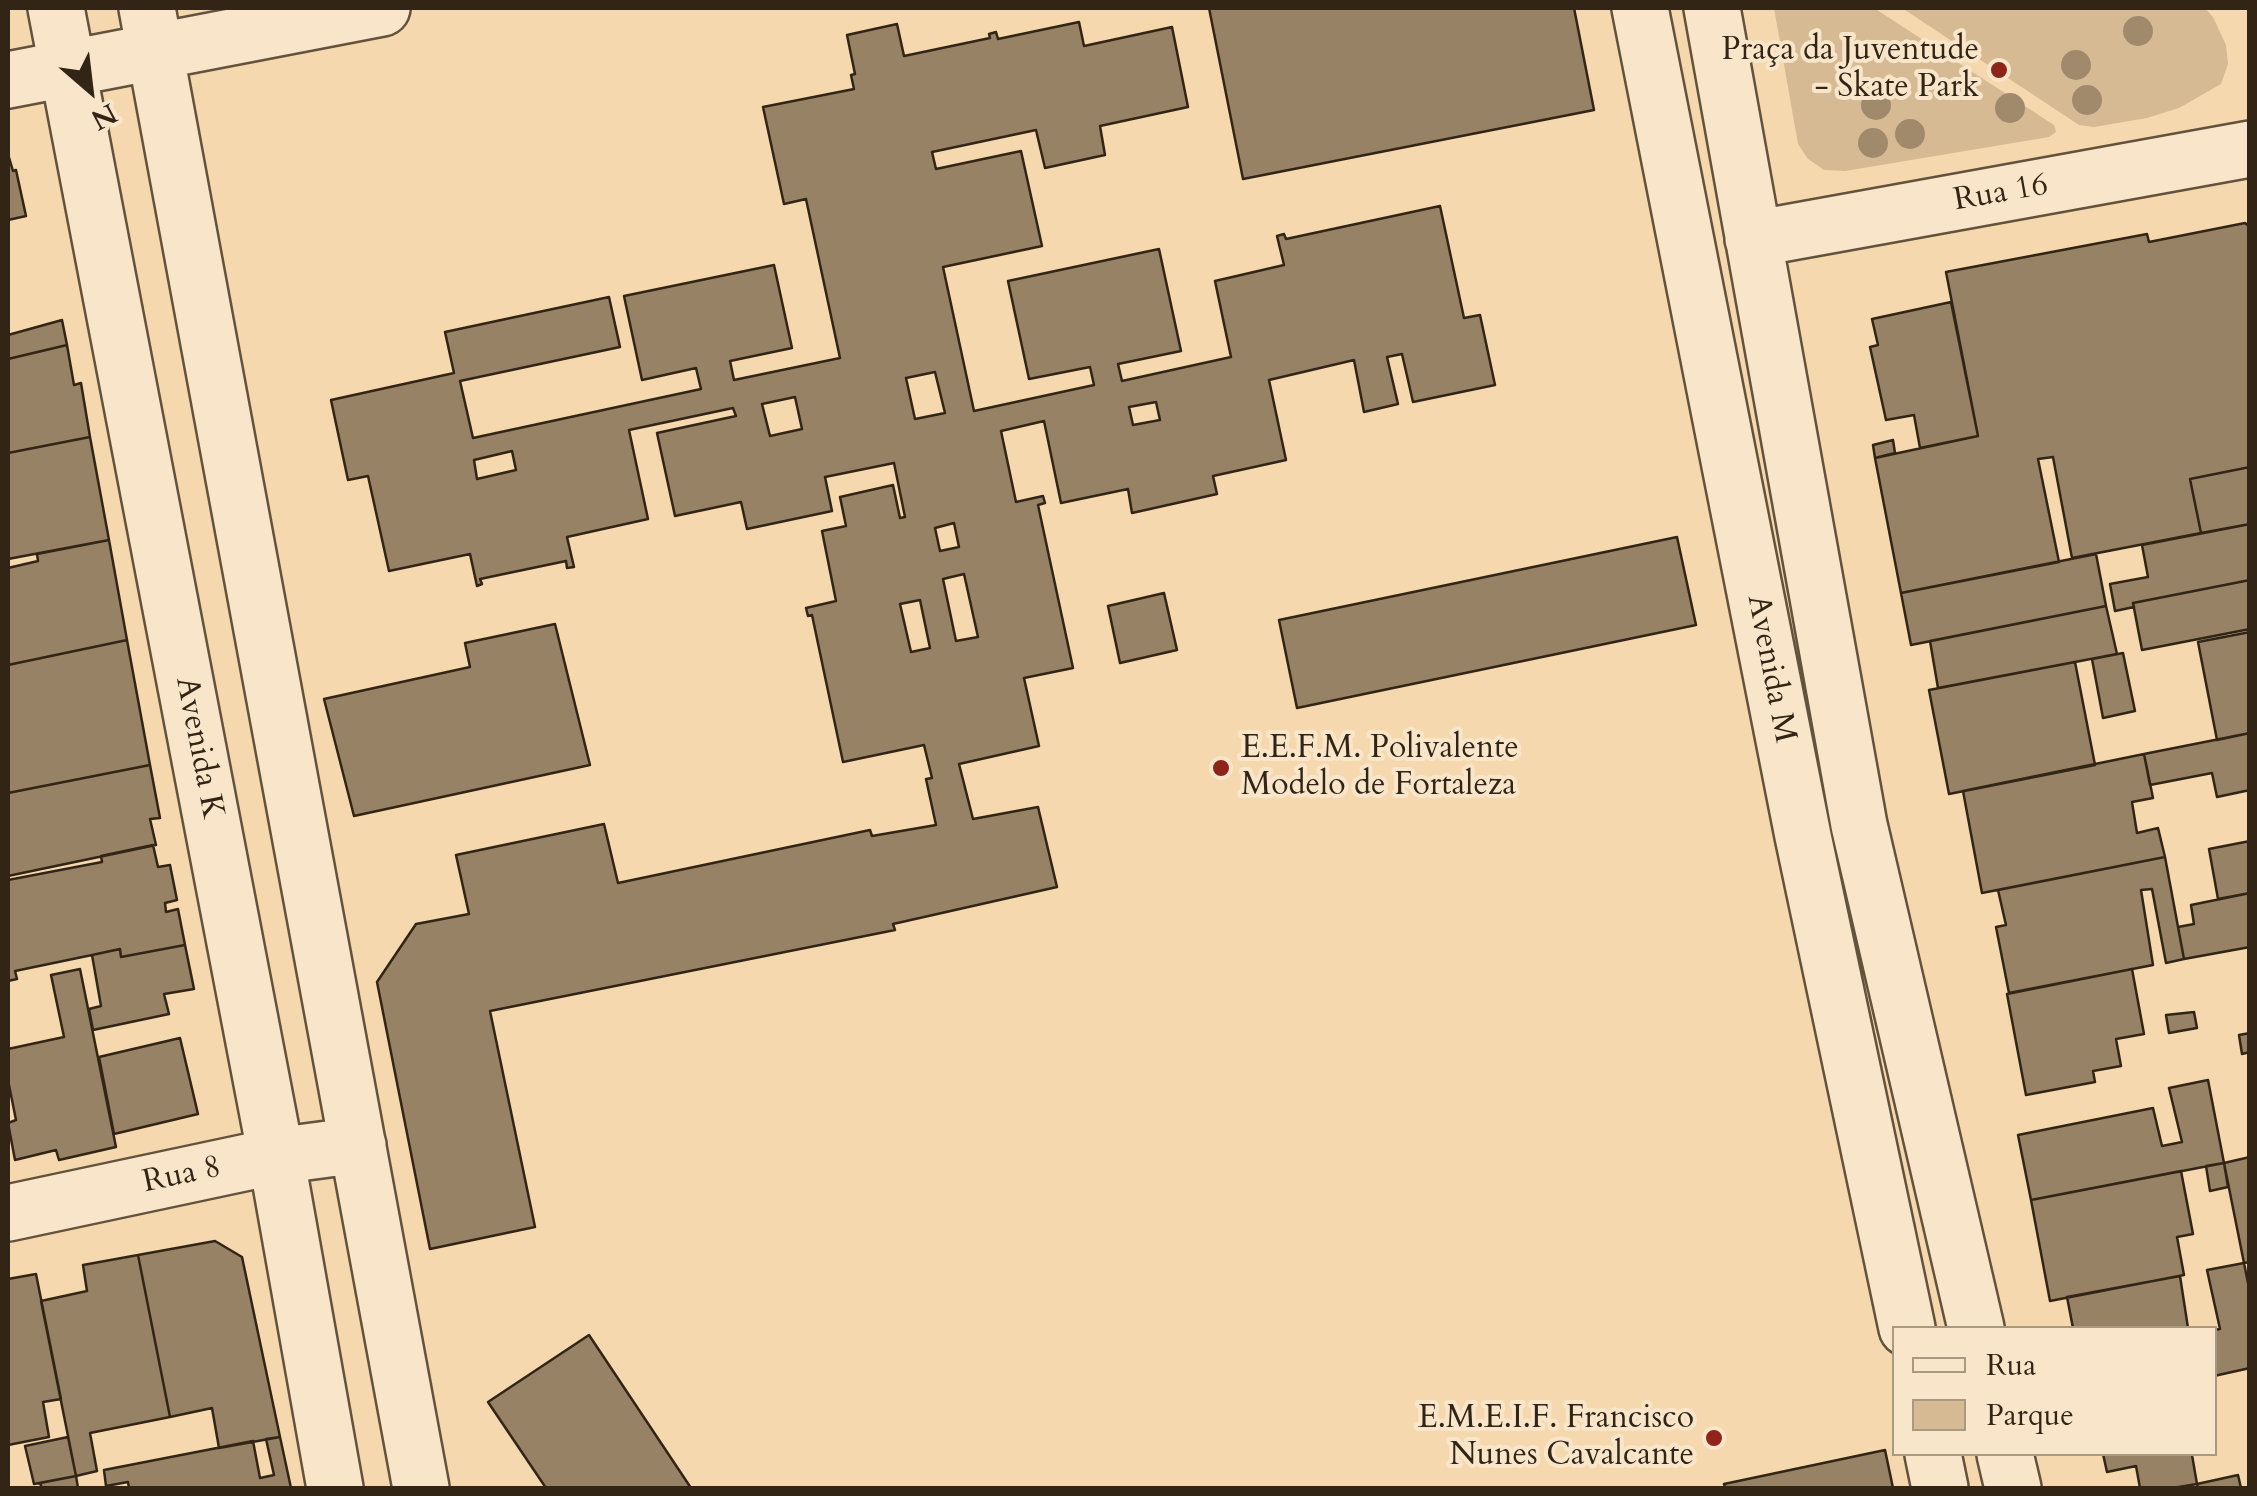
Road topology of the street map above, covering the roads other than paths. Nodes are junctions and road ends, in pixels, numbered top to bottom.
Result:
1 (56, 8) edge
2 (382, 8) edge
3 (1640, 8) edge
4 (1712, 8) edge
5 (152, 29) edge
6 (69, 69) junction
7 (8, 80) edge
8 (2250, 149) edge
9 (1753, 239) junction
10 (1859, 825) junction
11 (1803, 836) junction
12 (358, 1145) junction
13 (276, 1156) junction
14 (8, 1212) edge
15 (1906, 1326) edge
16 (1976, 1326) edge
17 (1933, 1456) edge
18 (2005, 1456) edge
19 (335, 1488) edge
20 (421, 1488) edge
21 (1940, 1488) edge
22 (2013, 1488) edge

1 - 6 street, Avenida K
2 - 5 street
3 - 11 street, Avenida M
4 - 9 street, Avenida M
5 - 6 street
5 - 12 street
6 - 7 street
6 - 13 street, Avenida K
8 - 9 street, Rua 16
9 - 10 street, Avenida M
10 - 11 street
10 - 16 street, Avenida M
11 - 15 street, Avenida M
12 - 13 street, Rua 8
12 - 20 street
13 - 14 street, Rua 8
13 - 19 street, Avenida K
17 - 21 street
18 - 22 street

